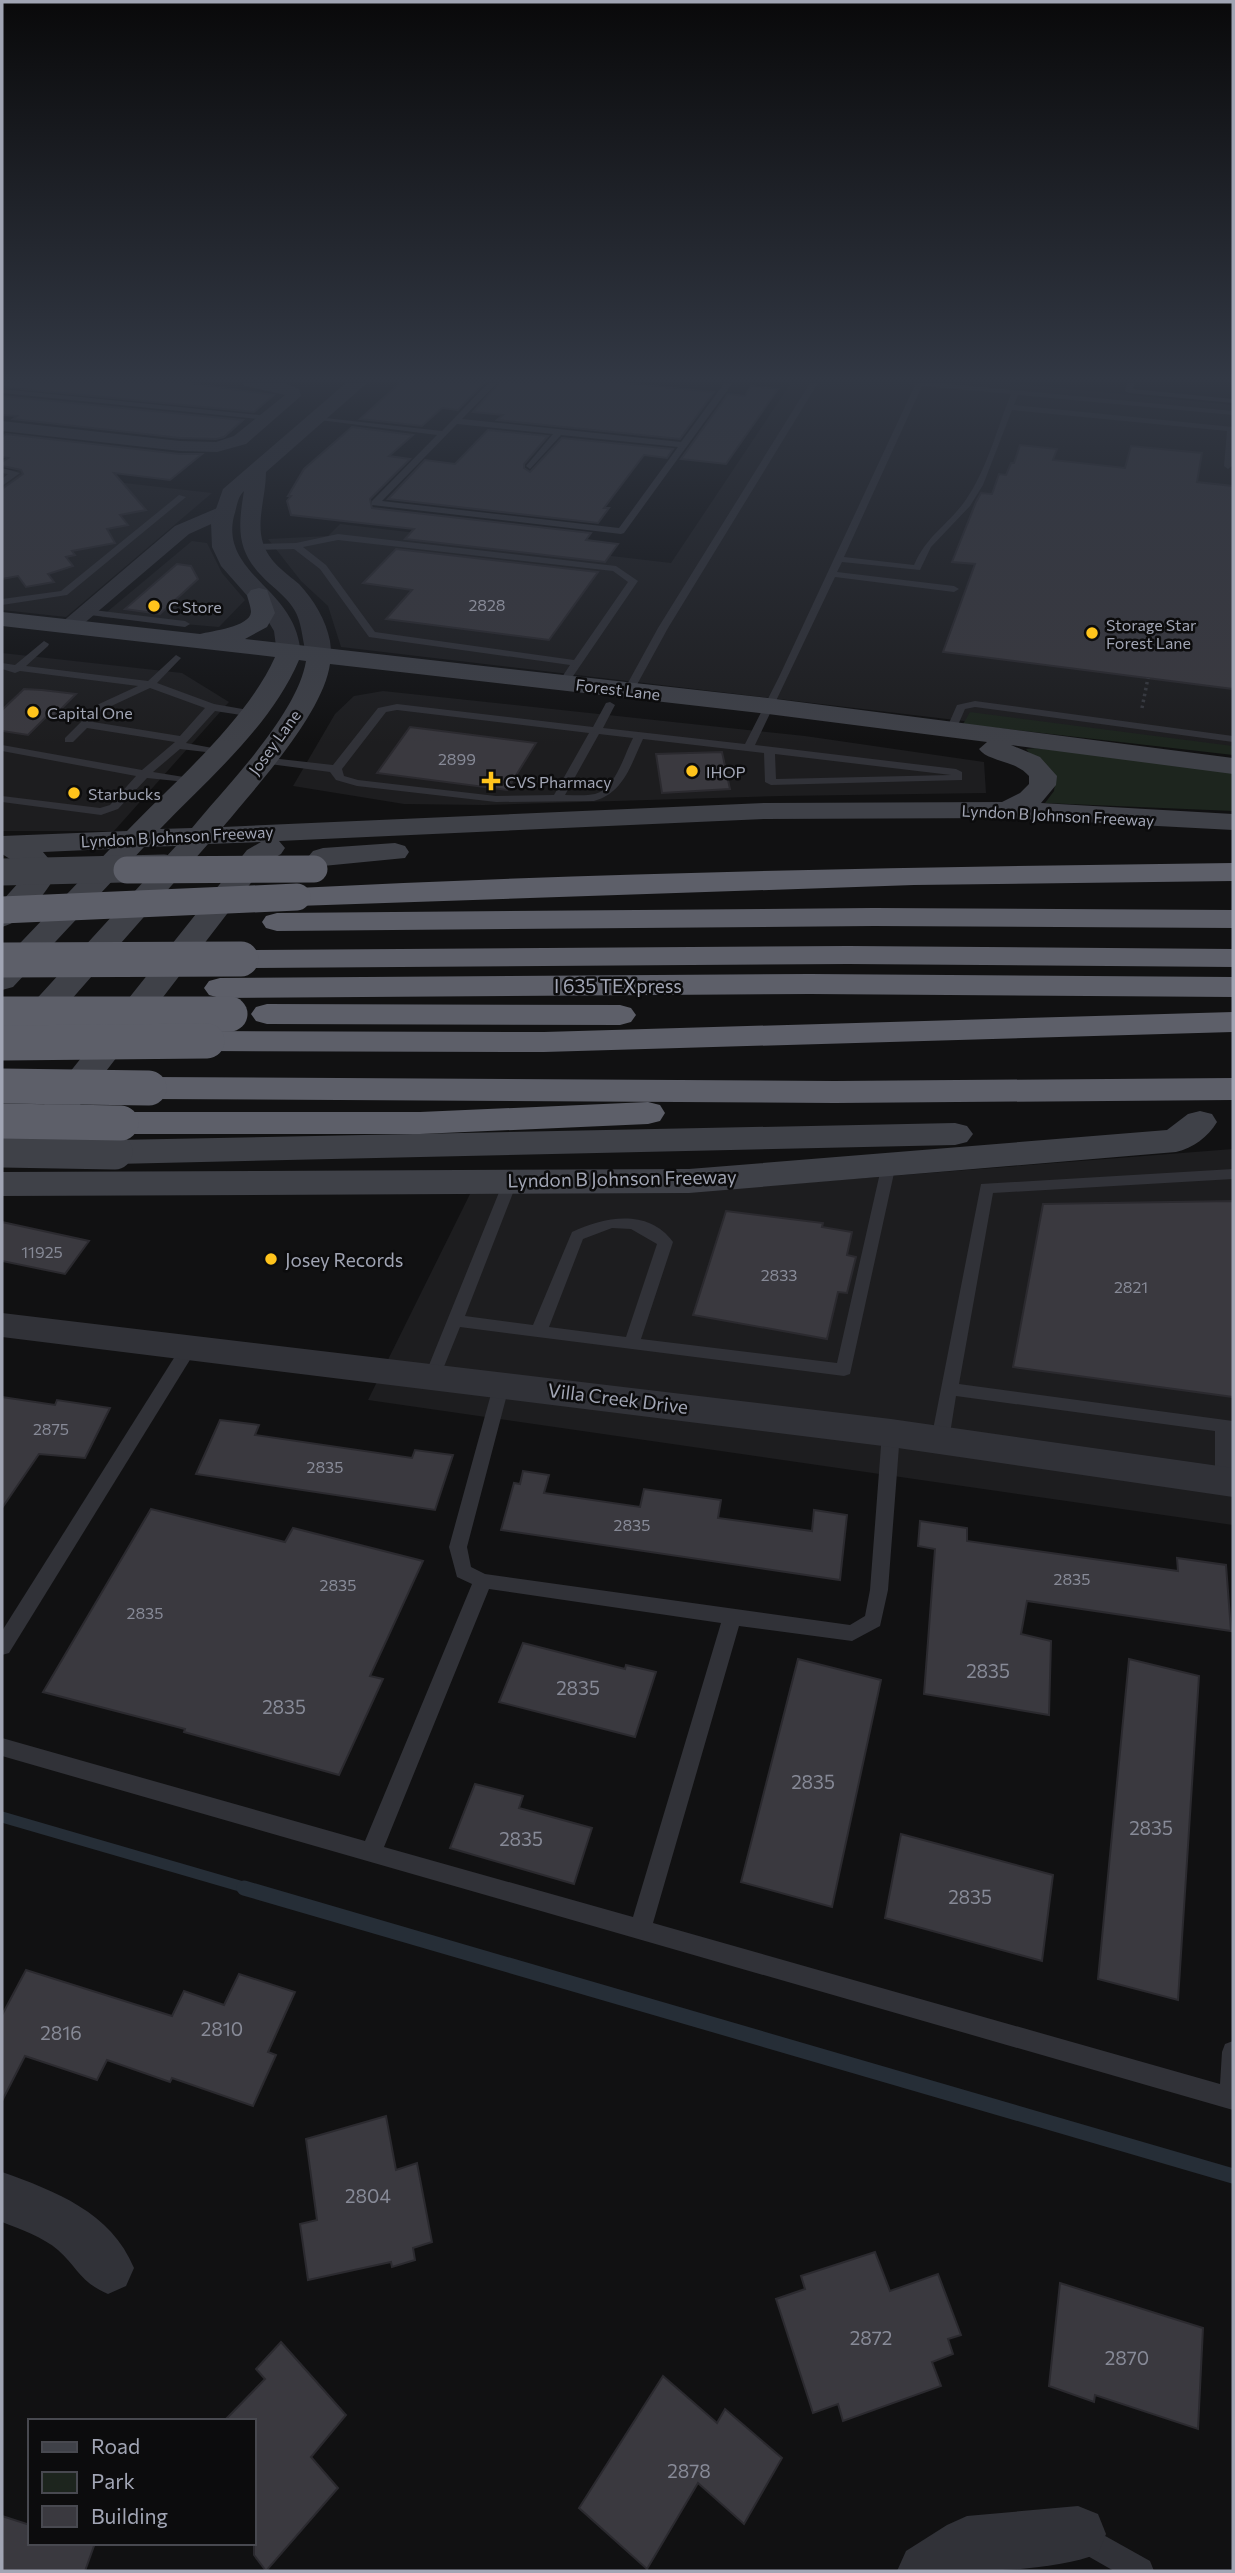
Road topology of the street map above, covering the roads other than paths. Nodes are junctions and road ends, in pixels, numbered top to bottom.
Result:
1 (175, 503) edge
2 (226, 503) edge
3 (253, 503) edge
4 (376, 503) edge
5 (641, 503) edge
6 (740, 503) edge
7 (864, 503) edge
8 (968, 503) edge
9 (222, 512) junction
10 (296, 546) junction
11 (254, 547) junction
12 (224, 551) junction
13 (838, 559) junction
14 (831, 574) junction
15 (954, 589) dead end
16 (258, 595) junction
17 (2, 602) edge
18 (2, 619) edge
19 (77, 619) junction
20 (2, 639) edge
21 (180, 640) junction
22 (44, 644) junction
23 (286, 661) junction
24 (2, 666) edge
25 (220, 667) dead end
26 (19, 668) junction
27 (570, 673) junction
28 (330, 675) junction
29 (2, 676) edge
30 (249, 677) dead end
31 (388, 680) junction
32 (149, 684) junction
33 (619, 697) junction
34 (212, 707) junction
35 (258, 708) junction
36 (764, 714) junction
37 (85, 724) junction
38 (596, 730) junction
39 (640, 735) junction
40 (949, 736) junction
41 (1233, 739) edge
42 (69, 740) dead end
43 (180, 743) junction
44 (748, 748) junction
45 (769, 750) junction
46 (4, 752) edge
47 (219, 752) junction
48 (262, 760) junction
49 (1233, 766) edge
50 (336, 769) junction
51 (144, 774) junction
52 (192, 781) junction
53 (558, 798) junction
54 (2, 799) edge
55 (1006, 810) junction
56 (1148, 819) junction
57 (1233, 822) edge
58 (403, 826) junction
59 (203, 835) junction
60 (139, 838) junction
61 (2, 847) edge
62 (1233, 855) edge
63 (318, 863) junction
64 (127, 870) joint
65 (2, 872) edge
66 (1233, 872) edge
67 (2, 909) edge
68 (2, 917) edge
69 (1233, 919) edge
70 (1233, 942) edge
71 (848, 955) junction
72 (1233, 958) edge
73 (2, 960) edge
74 (2, 980) edge
75 (1223, 988) edge
76 (2, 989) edge
77 (2, 1014) edge
78 (1227, 1022) edge
79 (2, 1043) edge
80 (2, 1058) edge
81 (2, 1086) edge
82 (1233, 1089) edge
83 (835, 1092) junction
84 (2, 1121) edge
85 (1217, 1123) edge
86 (2, 1150) edge
87 (119, 1153) junction
88 (889, 1164) junction
89 (1233, 1174) edge
90 (511, 1180) junction
91 (2, 1184) edge
92 (455, 1321) junction
93 (2, 1325) edge
94 (538, 1331) junction
95 (632, 1342) junction
96 (190, 1346) junction
97 (433, 1376) junction
98 (502, 1383) junction
99 (949, 1389) junction
100 (1228, 1427) edge
101 (891, 1433) junction
102 (940, 1440) junction
103 (1229, 1483) edge
104 (483, 1581) junction
105 (732, 1617) junction
106 (2, 1647) edge
107 (2, 1747) edge
108 (371, 1852) junction
109 (640, 1930) junction
110 (1233, 2052) edge
111 (2, 2197) edge
112 (108, 2267) dead end
113 (1078, 2534) joint
114 (926, 2571) edge
115 (1140, 2571) edge

1 - 17 lane
2 - 9 street
3 - 11 street
4 - 5 lane
6 - 33 lane
7 - 13 lane
8 - 13 lane
9 - 12 street
9 - 19 street
10 - 11 lane
10 - 27 lane
10 - 27 lane
11 - 12 street
11 - 28 street
12 - 16 street
13 - 14 lane
14 - 15 lane
14 - 36 lane
16 - 21 main road
16 - 23 street
18 - 19 main road, Forest Lane
19 - 21 main road, Forest Lane
20 - 22 main road, Forest Lane
21 - 22 main road, Forest Lane
21 - 23 main road, Forest Lane
21 - 25 main road
21 - 32 lane
22 - 26 lane
23 - 28 main road, Forest Lane
23 - 35 main road, Josey Lane
24 - 26 lane
26 - 29 lane
26 - 32 lane
27 - 28 main road, Forest Lane
27 - 33 main road, Forest Lane
28 - 31 main road
28 - 31 main road, Forest Lane
28 - 48 main road, Josey Lane
30 - 35 main road
31 - 33 main road, Forest Lane
32 - 34 lane
32 - 37 lane
33 - 36 main road, Forest Lane
33 - 38 lane
34 - 35 lane
34 - 43 lane
35 - 47 main road, Josey Lane
36 - 40 main road, Forest Lane
36 - 44 lane
37 - 42 lane
37 - 43 lane
38 - 39 lane
38 - 50 lane
38 - 53 lane
39 - 44 lane
39 - 53 lane
40 - 41 lane
40 - 49 main road, Forest Lane
40 - 55 main road
43 - 47 lane
43 - 51 lane
44 - 45 lane
45 - 45 lane
46 - 51 lane
47 - 52 main road, Josey Lane
48 - 50 lane
48 - 59 main road, Josey Lane
50 - 53 lane
51 - 52 lane
51 - 54 lane
52 - 60 main road, Josey Lane
55 - 56 main road, Lyndon B Johnson Freeway
55 - 58 main road, Lyndon B Johnson Freeway
56 - 57 main road, Lyndon B Johnson Freeway
56 - 63 main road
58 - 59 main road, Lyndon B Johnson Freeway
58 - 87 main road
59 - 60 main road, Lyndon B Johnson Freeway
59 - 80 main road, Josey Lane
60 - 61 main road, Lyndon B Johnson Freeway
60 - 74 main road, Josey Lane
61 - 68 main road
62 - 63 highway
63 - 64 highway, bridge
64 - 65 main road, bridge
66 - 67 highway, bridge
68 - 69 highway
70 - 71 highway
71 - 72 highway, I 635 TEXpress
71 - 73 highway, I 635 TEXpress, bridge
75 - 76 highway, I 635 TEXpress
77 - 78 highway, bridge
78 - 79 highway, bridge
81 - 83 highway, bridge
82 - 83 highway
83 - 87 highway
84 - 87 highway, bridge
85 - 87 main road
85 - 88 main road, Lyndon B Johnson Freeway
86 - 87 main road, bridge
87 - 90 main road, Lyndon B Johnson Freeway
87 - 91 main road, Lyndon B Johnson Freeway
88 - 90 main road, Lyndon B Johnson Freeway
88 - 95 lane
89 - 99 lane
90 - 92 lane
92 - 94 lane
92 - 97 lane
93 - 96 street, Villa Creek Drive
94 - 95 lane
94 - 95 lane
96 - 97 street, Villa Creek Drive
96 - 106 lane
97 - 98 street, Villa Creek Drive
98 - 101 street, Villa Creek Drive
98 - 104 lane
99 - 100 lane
99 - 102 lane
100 - 103 lane
101 - 102 street, Villa Creek Drive
101 - 105 lane
102 - 103 street, Villa Creek Drive
104 - 105 lane
104 - 108 lane
105 - 109 lane
107 - 108 lane
108 - 109 lane
109 - 110 lane
111 - 112 street
113 - 114 street
113 - 115 lane

